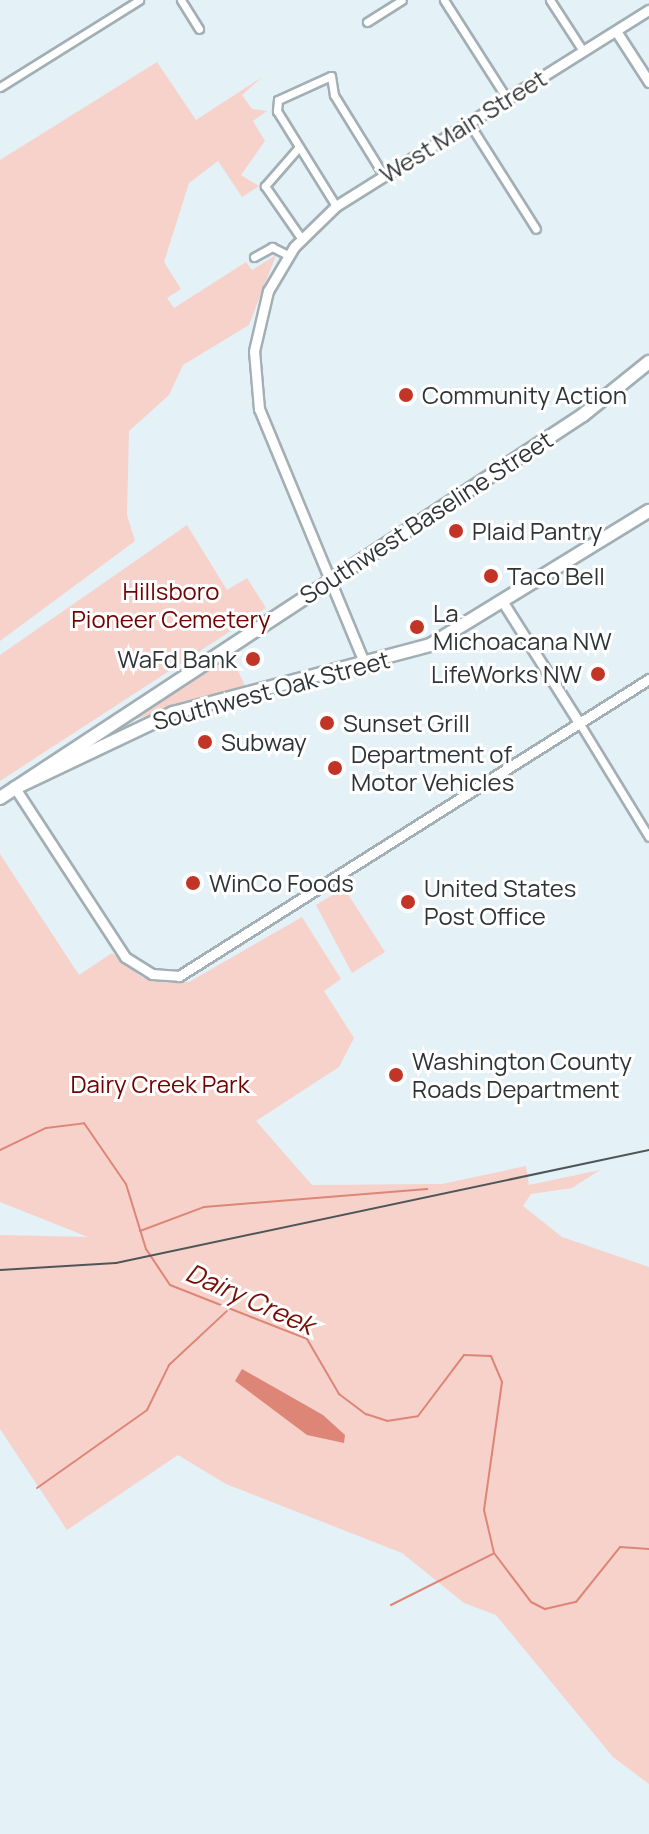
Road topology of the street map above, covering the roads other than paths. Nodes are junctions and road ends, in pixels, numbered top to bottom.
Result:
1 (139, 0) edge
2 (181, 0) edge
3 (402, 0) edge
4 (444, 0) edge
5 (550, 0) edge
6 (649, 10) edge
7 (367, 22) dead end
8 (199, 29) dead end
9 (616, 31) junction
10 (583, 51) junction
11 (649, 82) edge
12 (0, 87) edge
13 (507, 99) junction
14 (469, 123) junction
15 (299, 147) junction
16 (384, 176) junction
17 (336, 206) junction
18 (536, 229) dead end
19 (301, 238) junction
20 (288, 255) junction
21 (254, 257) dead end
22 (649, 362) edge
23 (649, 511) edge
24 (329, 579) junction
25 (504, 604) junction
26 (366, 667) junction
27 (649, 679) edge
28 (580, 724) junction
29 (15, 788) junction
30 (0, 798) edge
31 (649, 837) edge

1 - 12 street
2 - 8 street
3 - 7 street
4 - 13 street
5 - 10 street
6 - 9 street, West Main Street
9 - 10 street, West Main Street
9 - 11 street
10 - 13 street, West Main Street
13 - 14 street, West Main Street
14 - 16 street, West Main Street
14 - 18 street
15 - 16 street
15 - 17 street
15 - 19 street
16 - 17 street, West Main Street
17 - 19 street, West Main Street
19 - 20 street, West Main Street
20 - 21 street
20 - 24 street, West Main Street
22 - 24 highway, Southwest Baseline Street
23 - 25 highway, Southwest Oak Street
24 - 26 street, West Main Street
24 - 29 highway, Southwest Baseline Street
25 - 26 highway, Southwest Oak Street
25 - 28 street
26 - 29 highway, Southwest Oak Street
27 - 28 street
28 - 29 street
28 - 31 street
29 - 30 highway, Southwest Baseline Street

